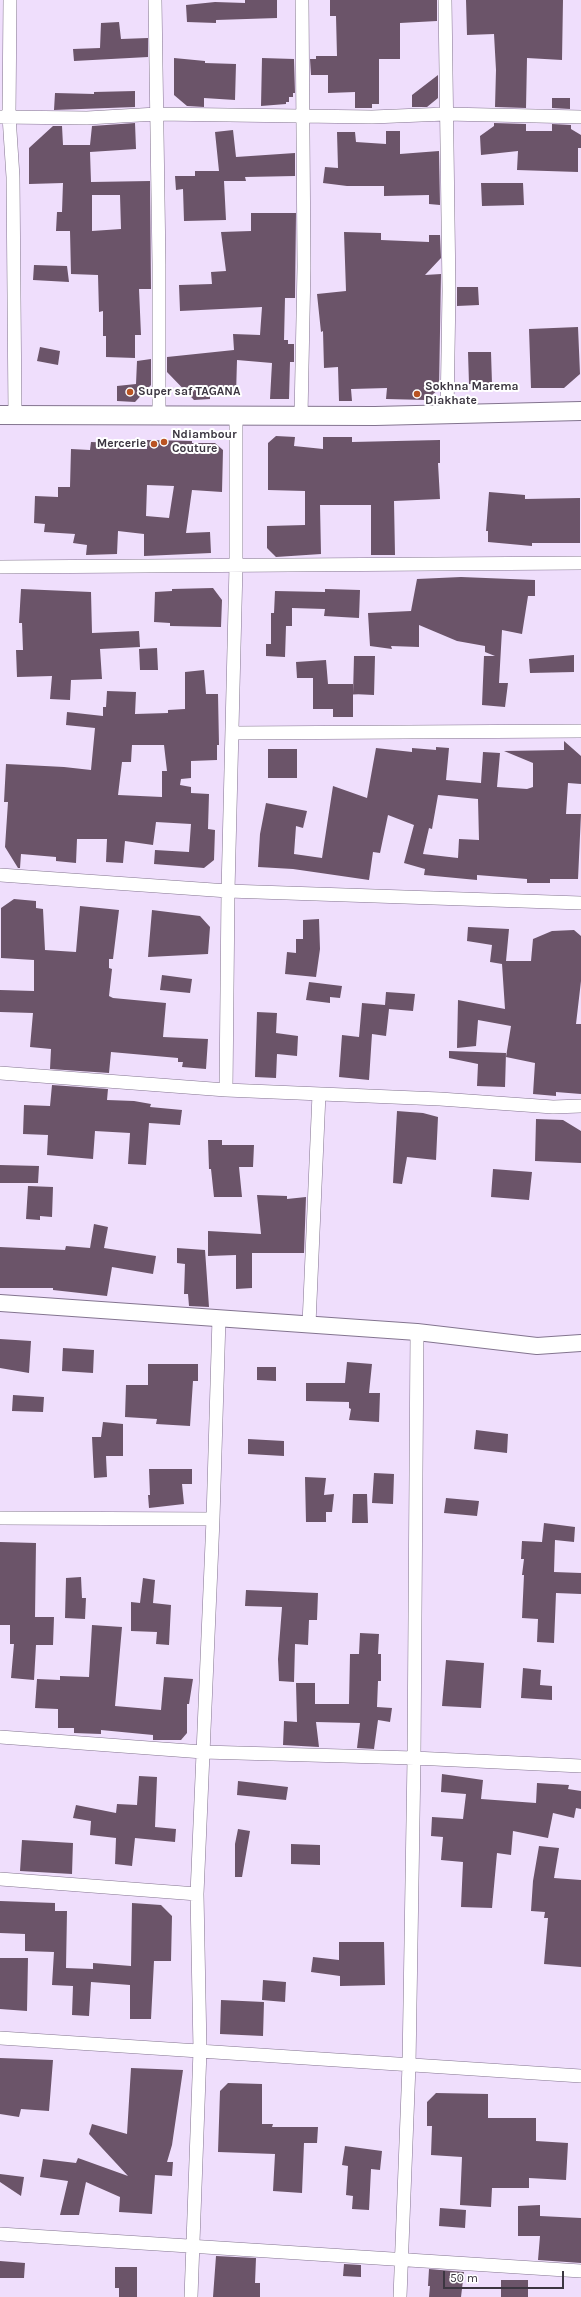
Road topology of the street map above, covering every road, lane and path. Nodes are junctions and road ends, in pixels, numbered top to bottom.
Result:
1 (10, 0) edge
2 (155, 0) edge
3 (302, 0) edge
4 (445, 0) edge
5 (157, 114) junction
6 (446, 114) junction
7 (302, 116) junction
8 (5, 117) edge
9 (581, 117) edge
10 (581, 411) edge
11 (7, 415) edge
12 (236, 415) junction
13 (158, 416) junction
14 (301, 416) junction
15 (447, 416) junction
16 (581, 563) edge
17 (236, 566) junction
18 (0, 567) edge
19 (581, 731) edge
20 (233, 733) junction
21 (0, 875) edge
22 (228, 891) junction
23 (581, 904) edge
24 (0, 1073) edge
25 (226, 1090) junction
26 (319, 1094) junction
27 (581, 1106) edge
28 (0, 1303) edge
29 (219, 1318) junction
30 (309, 1324) junction
31 (417, 1332) junction
32 (581, 1343) edge
33 (0, 1518) edge
34 (213, 1519) junction
35 (0, 1737) edge
36 (203, 1752) junction
37 (414, 1758) junction
38 (581, 1766) edge
39 (0, 1879) edge
40 (197, 1894) junction
41 (0, 2038) edge
42 (200, 2050) junction
43 (408, 2065) junction
44 (581, 2076) edge
45 (0, 2234) edge
46 (192, 2246) junction
47 (400, 2260) junction
48 (581, 2271) edge
49 (191, 2297) edge
50 (400, 2297) edge

1 - 8 street
2 - 5 street
3 - 7 street
4 - 6 street
5 - 7 street
5 - 8 street
5 - 13 street
6 - 7 street
6 - 9 street
6 - 15 street
7 - 14 street
8 - 11 street
10 - 15 main road
11 - 13 main road
12 - 13 main road
12 - 14 main road
12 - 17 street
14 - 15 main road
16 - 17 street
17 - 18 street
17 - 20 street
19 - 20 street
20 - 22 street
21 - 22 street
22 - 23 street
22 - 25 street
24 - 25 street
25 - 26 street
26 - 27 street
26 - 30 street
28 - 29 street
29 - 30 street
29 - 34 street
30 - 31 street
31 - 32 street
31 - 37 street
33 - 34 street
34 - 36 street
35 - 36 street
36 - 37 street
36 - 40 street
37 - 38 street
37 - 43 street
39 - 40 street
40 - 42 street
41 - 42 street
42 - 43 street
42 - 46 street
43 - 44 street
43 - 47 street
45 - 46 street
46 - 47 street
46 - 49 street
47 - 48 street
47 - 50 street

